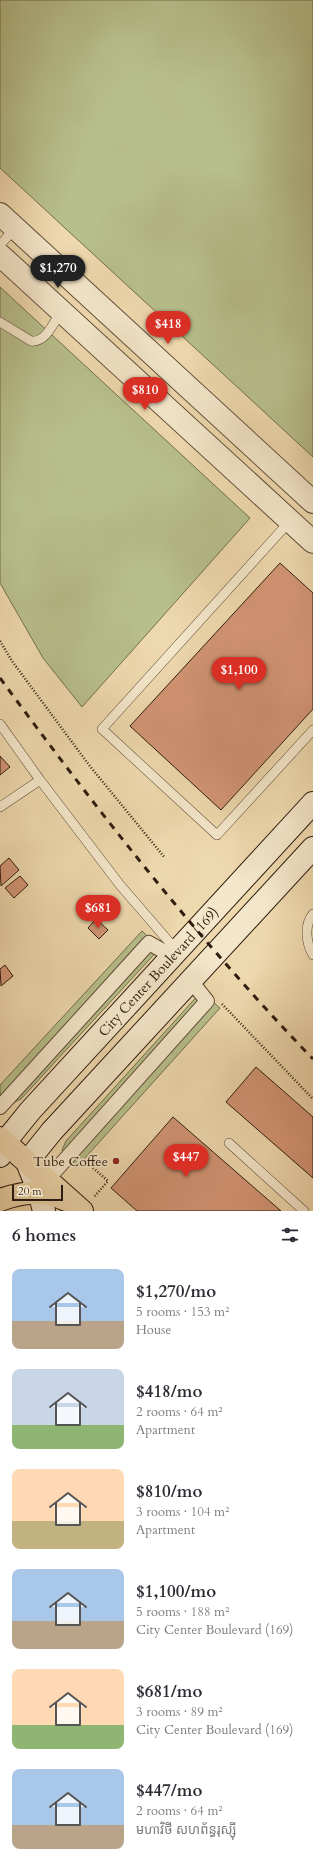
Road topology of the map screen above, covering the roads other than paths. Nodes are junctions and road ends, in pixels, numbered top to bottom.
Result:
1 (8, 221) edge
2 (0, 245) edge
3 (0, 255) edge
4 (81, 288) junction
5 (61, 312) junction
6 (0, 322) edge
7 (281, 472) junction
8 (261, 495) junction
9 (313, 502) edge
10 (290, 521) junction
11 (313, 542) edge
12 (0, 724) edge
13 (313, 730) edge
14 (40, 780) junction
15 (313, 803) edge
16 (0, 807) edge
17 (313, 848) edge
18 (313, 914) edge
19 (174, 954) junction
20 (313, 955) edge
21 (191, 980) junction
22 (0, 1106) edge
23 (229, 1143) dead end
24 (2, 1146) edge
25 (27, 1162) junction
26 (43, 1194) edge
27 (0, 1200) edge
28 (78, 1208) edge
29 (304, 1211) edge

1 - 2 lane
1 - 4 street
3 - 5 street
4 - 5 street
4 - 7 street
5 - 6 lane
5 - 8 street
7 - 8 street
7 - 9 street
8 - 10 street
10 - 11 street
10 - 13 lane
12 - 14 lane
14 - 16 lane
14 - 19 lane
15 - 19 street, City Center Boulevard (169)
17 - 21 street
18 - 20 lane
19 - 22 street
19 - 24 street, City Center Boulevard (169)
21 - 25 street
21 - 26 street
23 - 29 lane
24 - 25 highway
25 - 26 highway
26 - 27 highway
26 - 28 highway

